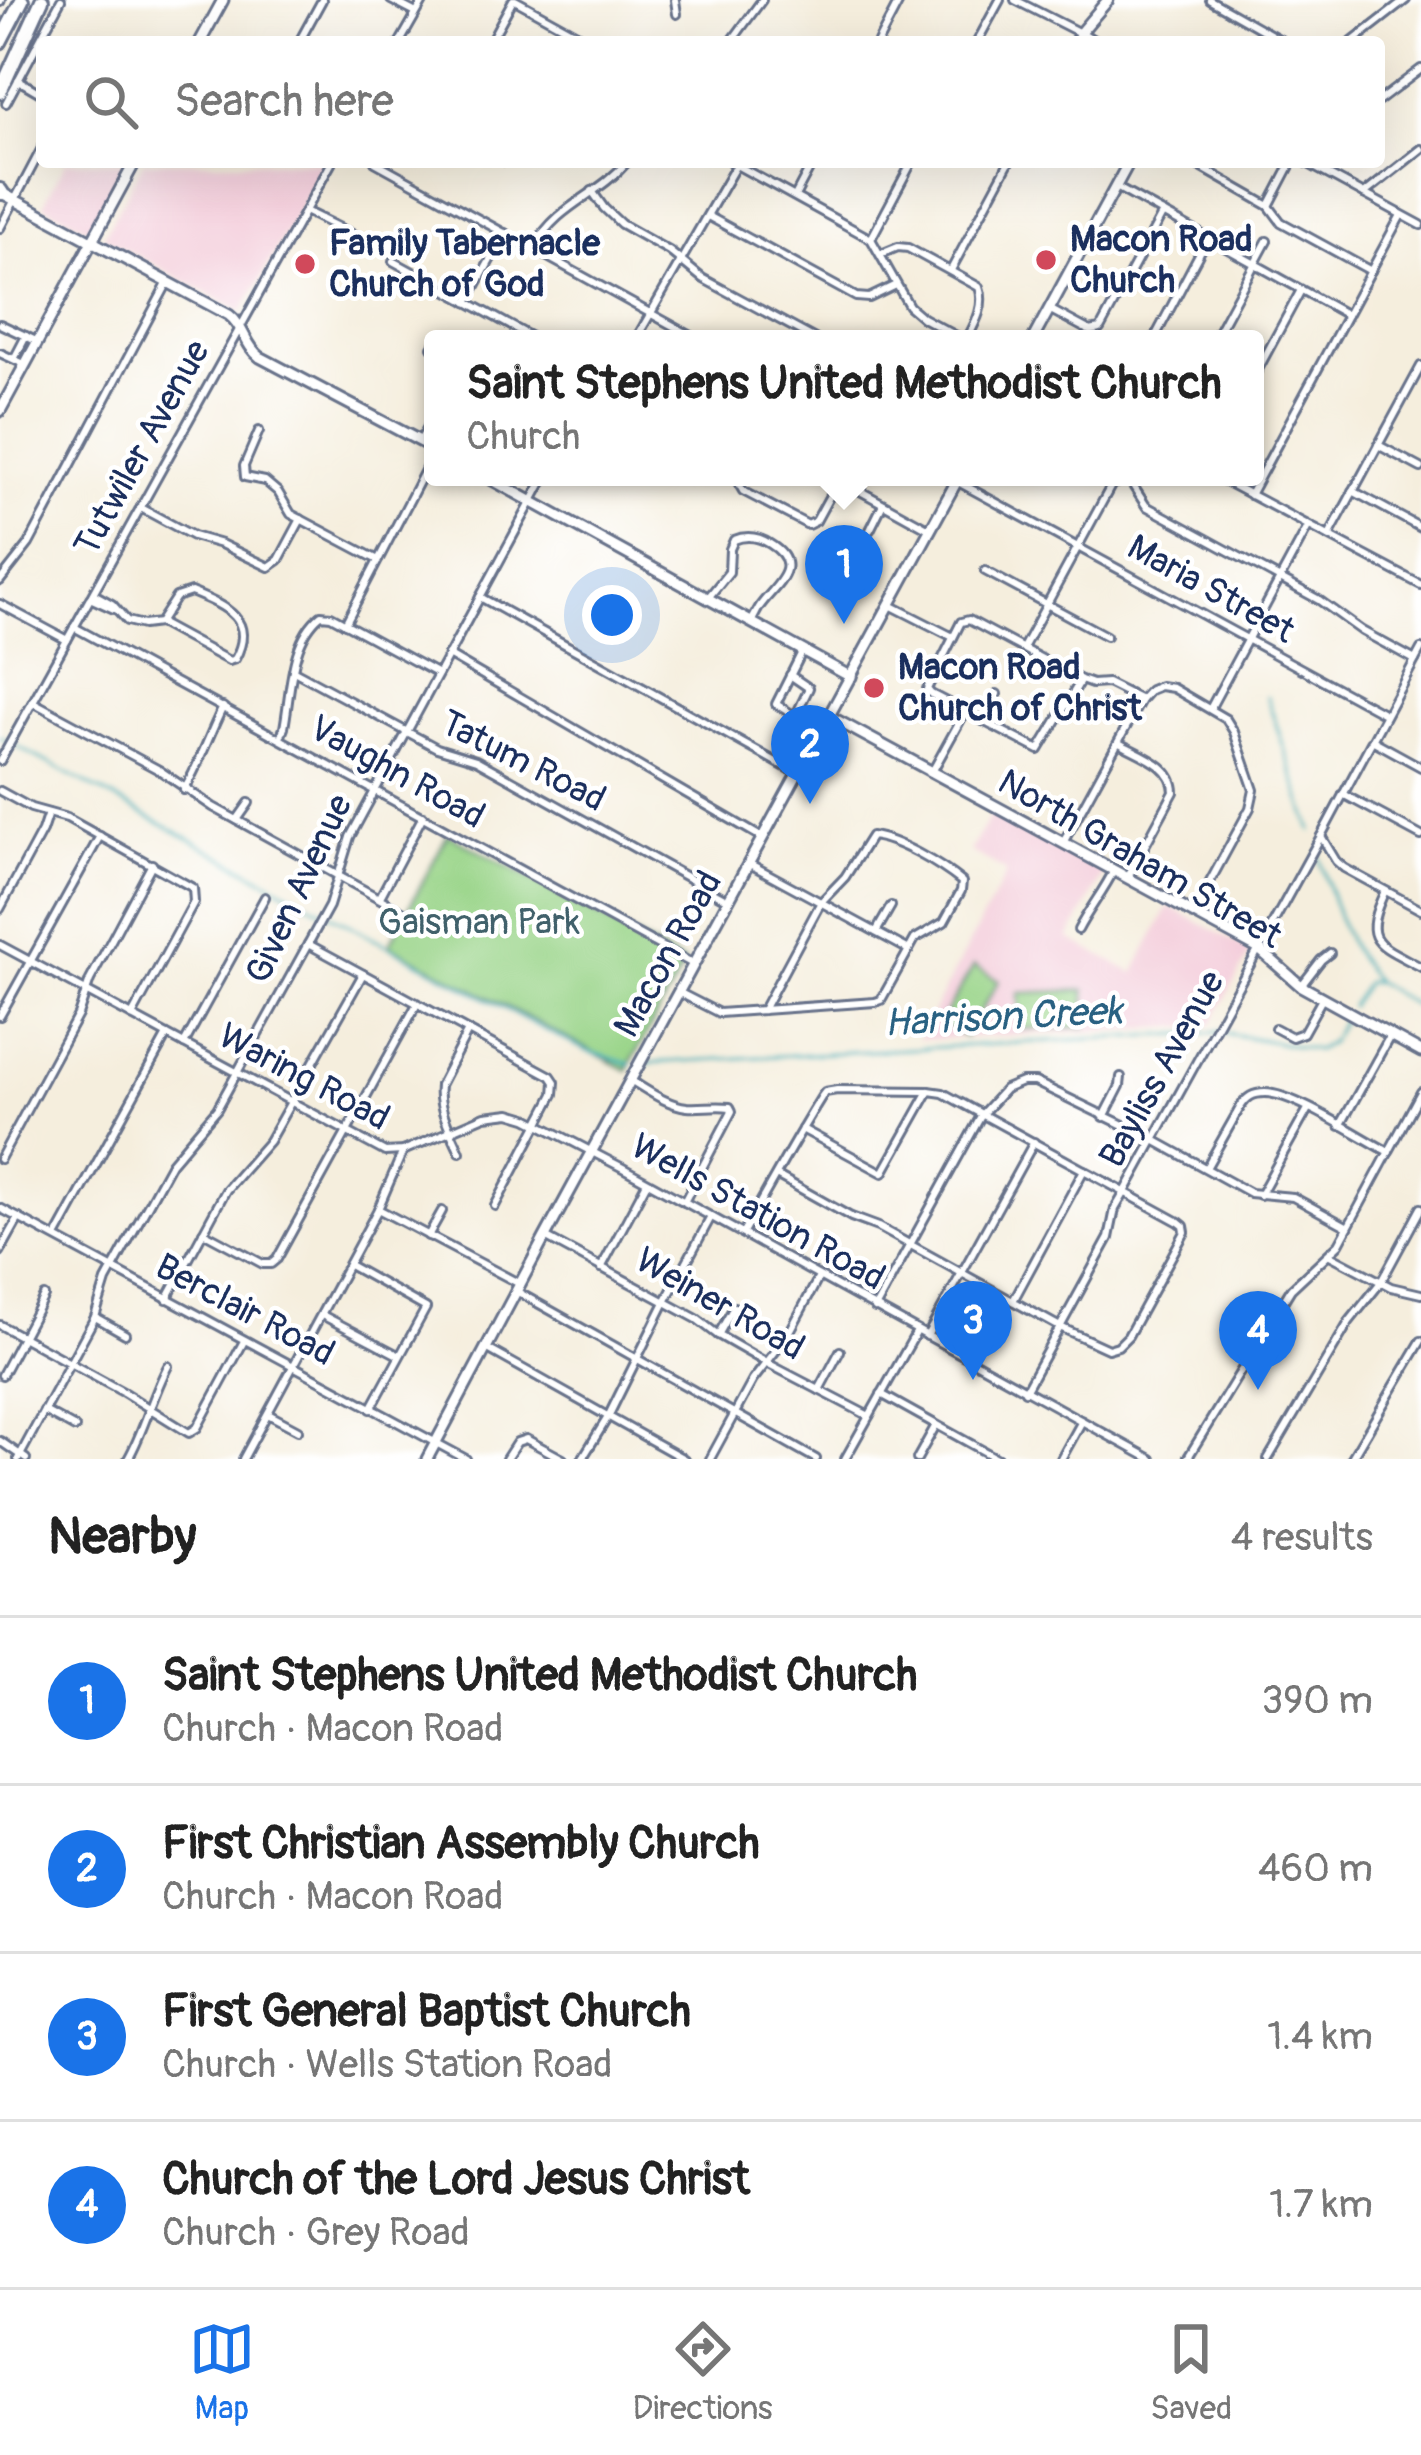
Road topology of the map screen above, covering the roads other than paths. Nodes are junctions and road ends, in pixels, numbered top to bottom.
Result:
1 (40, 0) edge
2 (61, 0) edge
3 (223, 0) edge
4 (322, 0) edge
5 (391, 0) edge
6 (424, 0) edge
7 (514, 0) edge
8 (675, 0) edge
9 (762, 0) edge
10 (900, 0) edge
11 (1000, 0) edge
12 (1016, 0) edge
13 (1108, 0) edge
14 (1210, 0) edge
15 (1406, 0) edge
16 (19, 5) edge
17 (416, 13) junction
18 (676, 14) dead end
19 (0, 32) edge
20 (41, 36) edge
21 (203, 36) edge
22 (302, 36) edge
23 (403, 36) edge
24 (493, 36) edge
25 (580, 36) edge
26 (735, 36) edge
27 (881, 36) edge
28 (980, 36) edge
29 (1074, 36) edge
30 (1079, 36) edge
31 (1273, 36) edge
32 (1360, 36) edge
33 (0, 41) edge
34 (36, 45) edge
35 (1421, 69) edge
36 (0, 73) edge
37 (17, 80) junction
38 (36, 91) edge
39 (1385, 96) edge
40 (3, 98) edge
41 (1421, 149) edge
42 (36, 155) edge
43 (133, 168) edge
44 (329, 168) edge
45 (386, 168) edge
46 (612, 168) edge
47 (622, 168) edge
48 (731, 168) edge
49 (742, 168) edge
50 (810, 168) edge
51 (910, 168) edge
52 (1002, 168) edge
53 (1126, 168) edge
54 (1202, 168) edge
55 (1289, 168) edge
56 (1316, 168) edge
57 (618, 173) junction
58 (1116, 187) junction
59 (592, 191) junction
60 (3, 194) edge
61 (1364, 194) junction
62 (795, 197) junction
63 (1269, 206) junction
64 (305, 212) junction
65 (1163, 213) junction
66 (1401, 215) junction
67 (708, 216) junction
68 (1421, 225) edge
69 (0, 228) edge
70 (505, 233) junction
71 (871, 239) junction
72 (1207, 239) junction
73 (93, 241) junction
74 (366, 241) dead end
75 (1267, 241) dead end
76 (533, 249) junction
77 (881, 254) junction
78 (393, 261) dead end
79 (682, 261) junction
80 (1255, 265) junction
81 (951, 270) junction
82 (1371, 271) junction
83 (169, 282) junction
84 (896, 285) junction
85 (1301, 290) junction
86 (467, 302) junction
87 (1049, 309) junction
88 (650, 313) junction
89 (1347, 315) junction
90 (0, 324) edge
91 (240, 326) junction
92 (518, 330) edge
93 (641, 330) edge
94 (681, 330) edge
95 (797, 330) edge
96 (948, 330) edge
97 (970, 330) edge
98 (1038, 330) edge
99 (1088, 330) edge
100 (1097, 330) edge
101 (1159, 330) edge
102 (1219, 330) edge
103 (26, 336) junction
104 (38, 342) junction
105 (8, 356) edge
106 (1264, 358) edge
107 (26, 364) junction
108 (1421, 365) edge
109 (0, 411) edge
110 (259, 431) dead end
111 (424, 434) edge
112 (420, 441) junction
113 (424, 444) edge
114 (1378, 445) junction
115 (1421, 468) edge
116 (1264, 469) edge
117 (424, 470) edge
118 (504, 486) edge
119 (540, 486) edge
120 (743, 486) edge
121 (833, 486) edge
122 (851, 486) edge
123 (951, 486) edge
124 (969, 486) edge
125 (1111, 486) edge
126 (1136, 486) edge
127 (1234, 486) edge
128 (1255, 486) edge
129 (1353, 491) junction
130 (1250, 495) junction
131 (531, 501) junction
132 (883, 504) junction
133 (141, 508) junction
134 (301, 519) junction
135 (1308, 527) junction
136 (1421, 527) edge
137 (870, 530) dead end
138 (931, 530) junction
139 (1329, 536) junction
140 (1078, 546) junction
141 (378, 560) junction
142 (985, 571) dead end
143 (1280, 579) junction
144 (0, 581) edge
145 (1421, 586) edge
146 (92, 596) junction
147 (480, 597) junction
148 (707, 599) junction
149 (0, 604) edge
150 (1047, 604) junction
151 (890, 605) junction
152 (751, 622) junction
153 (159, 623) junction
154 (345, 624) junction
155 (74, 627) junction
156 (1106, 636) dead end
157 (952, 637) junction
158 (67, 640) junction
159 (1248, 640) junction
160 (1023, 648) junction
161 (1421, 649) edge
162 (802, 650) junction
163 (448, 655) junction
164 (1415, 660) junction
165 (824, 662) junction
166 (294, 671) junction
167 (438, 674) junction
168 (790, 676) junction
169 (850, 676) junction
170 (1081, 680) junction
171 (841, 694) junction
172 (997, 694) dead end
173 (1141, 700) junction
174 (33, 702) junction
175 (223, 707) junction
176 (1210, 709) junction
177 (965, 712) junction
178 (1384, 714) junction
179 (829, 716) junction
180 (795, 717) junction
181 (983, 721) junction
182 (406, 732) junction
183 (820, 732) junction
184 (860, 733) junction
185 (280, 738) junction
186 (1372, 740) junction
187 (1119, 742) junction
188 (0, 760) edge
189 (1421, 767) edge
190 (932, 772) junction
191 (797, 774) junction
192 (184, 790) junction
193 (376, 790) junction
194 (0, 791) edge
195 (1343, 794) junction
196 (249, 803) dead end
197 (48, 813) junction
198 (423, 816) junction
199 (237, 820) junction
200 (100, 836) junction
201 (1321, 836) junction
202 (1421, 836) edge
203 (762, 838) junction
204 (1063, 843) junction
205 (748, 862) junction
206 (152, 865) junction
207 (1114, 870) junction
208 (338, 876) junction
209 (1128, 878) junction
210 (1385, 891) junction
211 (265, 897) dead end
212 (379, 899) junction
213 (728, 900) junction
214 (821, 902) junction
215 (891, 906) dead end
216 (0, 909) edge
217 (1421, 910) edge
218 (404, 912) dead end
219 (1192, 913) junction
220 (1078, 930) dead end
221 (876, 932) junction
222 (308, 944) junction
223 (0, 945) edge
224 (1259, 949) junction
225 (909, 950) junction
226 (1330, 953) dead end
227 (32, 962) junction
228 (693, 965) junction
229 (1421, 967) edge
230 (363, 974) junction
231 (1301, 986) junction
232 (86, 992) junction
233 (678, 992) junction
234 (1322, 999) junction
235 (417, 1004) junction
236 (764, 1010) junction
237 (0, 1016) edge
238 (132, 1016) junction
239 (1275, 1028) dead end
240 (468, 1031) junction
241 (167, 1035) junction
242 (1390, 1036) junction
243 (184, 1044) junction
244 (1421, 1052) edge
245 (238, 1073) junction
246 (1121, 1077) dead end
247 (630, 1080) junction
248 (928, 1090) junction
249 (1421, 1092) edge
250 (292, 1102) junction
251 (1308, 1108) junction
252 (982, 1114) junction
253 (1104, 1117) junction
254 (538, 1124) junction
255 (1340, 1126) junction
256 (802, 1129) junction
257 (450, 1130) junction
258 (347, 1133) junction
259 (1154, 1140) junction
260 (1034, 1142) junction
261 (404, 1151) junction
262 (592, 1151) junction
263 (460, 1152) dead end
264 (1389, 1152) junction
265 (0, 1159) edge
266 (1206, 1168) junction
267 (1084, 1170) junction
268 (776, 1175) junction
269 (647, 1182) junction
270 (1124, 1192) junction
271 (1259, 1196) junction
272 (684, 1202) junction
273 (495, 1206) dead end
274 (0, 1208) edge
275 (1421, 1208) edge
276 (378, 1209) junction
277 (442, 1211) dead end
278 (711, 1217) junction
279 (19, 1218) junction
280 (1348, 1227) junction
281 (202, 1232) junction
282 (742, 1235) junction
283 (428, 1236) junction
284 (544, 1237) junction
285 (55, 1238) junction
286 (910, 1244) junction
287 (0, 1252) edge
288 (1330, 1255) junction
289 (349, 1265) junction
290 (601, 1268) junction
291 (112, 1270) junction
292 (962, 1273) junction
293 (819, 1277) junction
294 (1381, 1282) junction
295 (518, 1288) junction
296 (1421, 1294) edge
297 (44, 1296) dead end
298 (167, 1299) junction
299 (1012, 1301) junction
300 (665, 1302) junction
301 (734, 1307) dead end
302 (875, 1307) junction
303 (322, 1315) junction
304 (94, 1317) junction
305 (0, 1325) edge
306 (1060, 1327) junction
307 (917, 1331) junction
308 (125, 1334) dead end
309 (718, 1335) junction
310 (927, 1336) junction
311 (22, 1337) junction
312 (245, 1340) junction
313 (1421, 1341) edge
314 (486, 1348) junction
315 (840, 1351) dead end
316 (399, 1356) junction
317 (637, 1358) junction
318 (70, 1363) junction
319 (767, 1363) junction
320 (168, 1366) dead end
321 (294, 1366) junction
322 (2, 1375) edge
323 (818, 1390) junction
324 (1025, 1391) junction
325 (881, 1394) junction
326 (149, 1409) junction
327 (371, 1409) junction
328 (44, 1411) junction
329 (268, 1414) junction
330 (734, 1414) junction
331 (869, 1416) junction
332 (608, 1417) junction
333 (1082, 1421) junction
334 (936, 1425) junction
335 (75, 1428) dead end
336 (298, 1430) dead end
337 (0, 1441) edge
338 (436, 1443) junction
339 (987, 1456) edge
340 (21, 1457) edge
341 (128, 1459) edge
342 (243, 1459) edge
343 (427, 1459) edge
344 (466, 1459) edge
345 (506, 1459) edge
346 (563, 1459) edge
347 (582, 1459) edge
348 (684, 1459) edge
349 (710, 1459) edge
350 (816, 1459) edge
351 (845, 1459) edge
352 (917, 1459) edge
353 (998, 1459) edge
354 (1061, 1459) edge
355 (1151, 1459) edge
356 (1187, 1459) edge
357 (1268, 1459) edge
358 (1351, 1459) edge

1 - 36 highway
1 - 40 highway
2 - 20 street
3 - 21 main road
4 - 22 street
5 - 17 street
6 - 17 street
7 - 24 street
7 - 25 street
8 - 18 street
9 - 26 street
10 - 27 street
11 - 28 street
12 - 29 street
13 - 30 main road
14 - 31 street
15 - 32 street
16 - 19 highway
16 - 33 highway
17 - 23 street
34 - 37 street
35 - 39 street
37 - 38 street
37 - 40 street
41 - 61 street
42 - 60 street
43 - 73 main road
44 - 64 street, Tutwiler Avenue
45 - 70 street
46 - 57 street
47 - 57 street
48 - 67 street
49 - 62 street
50 - 62 street
51 - 71 street
52 - 81 street
53 - 58 main road
54 - 63 street
55 - 63 street
56 - 61 street
57 - 59 street
58 - 65 street
58 - 87 main road
59 - 76 street
59 - 79 street
60 - 69 street
60 - 73 main road
61 - 66 street
62 - 71 street
63 - 82 street
64 - 74 street
64 - 91 street, Tutwiler Avenue
65 - 72 street
65 - 100 street
66 - 68 street
66 - 82 street
67 - 79 street
67 - 84 street
70 - 76 street
70 - 86 street
71 - 77 street
72 - 80 street
72 - 101 street
73 - 83 main road
73 - 104 main road
75 - 80 street
76 - 88 street
77 - 81 street
77 - 84 street
78 - 86 street
79 - 88 street
79 - 95 street
80 - 85 street
80 - 102 street
81 - 97 street
82 - 89 street
83 - 91 main road
83 - 144 street
84 - 96 street
85 - 89 street
85 - 106 street
86 - 92 street
87 - 98 main road
87 - 99 street
88 - 93 street
88 - 94 street
89 - 116 street
90 - 103 street
91 - 112 main road
91 - 133 street, Tutwiler Avenue
103 - 104 street
103 - 105 street
104 - 107 main road
105 - 107 street
107 - 109 main road
108 - 114 street
110 - 134 street
111 - 112 street
112 - 113 main road
114 - 115 street
114 - 129 street
117 - 141 street
118 - 131 main road
119 - 131 street, Given Avenue
120 - 121 street
122 - 132 street
123 - 138 main road, Macon Road
124 - 140 street, Maria Street
125 - 140 street
126 - 143 street
127 - 130 street
128 - 130 street
129 - 136 street
129 - 139 street
130 - 135 street
131 - 147 street, Given Avenue
131 - 148 main road
132 - 137 street
132 - 138 street
133 - 134 street
133 - 146 street, Tutwiler Avenue
134 - 141 street
135 - 139 street
135 - 143 street
138 - 151 main road, Macon Road
139 - 145 street
140 - 150 street
140 - 159 street, Maria Street
141 - 154 street
142 - 150 street
143 - 159 street
143 - 164 street
146 - 153 street
146 - 155 street, Tutwiler Avenue
147 - 163 street, Given Avenue
147 - 191 street
148 - 152 main road
148 - 152 street
149 - 158 street
150 - 156 street
150 - 160 street
151 - 157 street
151 - 169 main road, Macon Road
152 - 162 main road
153 - 153 street
154 - 166 street
154 - 167 street
155 - 158 street, Tutwiler Avenue
155 - 175 street, Vaughn Road
157 - 160 street
157 - 177 street
158 - 174 street, Tutwiler Avenue
159 - 176 street
159 - 178 street, Maria Street
160 - 170 street
161 - 164 street, Bayliss Avenue
162 - 165 main road
162 - 168 street
163 - 167 street, Given Avenue
163 - 203 street
164 - 178 street, Bayliss Avenue
165 - 169 main road
165 - 171 main road
166 - 182 street, Tatum Road
166 - 185 street
167 - 182 street, Given Avenue
168 - 180 street
168 - 180 street
169 - 171 main road, Macon Road
170 - 173 street
170 - 181 street
171 - 179 main road, Macon Road
171 - 184 main road
172 - 181 street
173 - 176 street
173 - 187 street
174 - 188 street, Tutwiler Avenue
174 - 192 street
175 - 185 street, Vaughn Road
175 - 192 street
176 - 219 street
177 - 181 street
177 - 190 street
178 - 186 street, Bayliss Avenue
179 - 183 main road, Macon Road
179 - 184 main road, North Graham Street
180 - 183 street
182 - 193 street, Given Avenue
182 - 213 street, Tatum Road
183 - 191 main road, Macon Road
184 - 190 main road, North Graham Street
185 - 193 street, Vaughn Road
186 - 189 street
186 - 195 street, Bayliss Avenue
187 - 204 street
187 - 209 street
190 - 204 main road, North Graham Street
191 - 203 main road, Macon Road
192 - 199 street
193 - 198 street, Vaughn Road
193 - 208 street, Given Avenue
194 - 197 street
195 - 201 street, Bayliss Avenue
195 - 202 street
196 - 199 street
197 - 200 street
197 - 216 street
198 - 212 street
198 - 228 street, Vaughn Road
199 - 208 street
200 - 206 street
200 - 227 street
201 - 210 street
201 - 224 street, Bayliss Avenue
203 - 205 main road, Macon Road
204 - 207 main road, North Graham Street
205 - 213 main road, Macon Road
205 - 214 street
206 - 232 street
206 - 238 street
207 - 209 main road, North Graham Street
207 - 220 street
208 - 212 street
208 - 222 street, Given Avenue
209 - 219 main road, North Graham Street
210 - 217 street
210 - 229 street
211 - 243 street
212 - 218 street
213 - 228 main road, Macon Road
214 - 221 street
214 - 225 street
214 - 236 street
215 - 221 street
219 - 224 main road, North Graham Street
221 - 225 street
222 - 230 street
222 - 245 street, Given Avenue
223 - 227 street, Waring Road
224 - 231 main road, North Graham Street
224 - 259 street, Bayliss Avenue
225 - 236 street
226 - 231 street
227 - 232 street, Waring Road
227 - 237 street
228 - 233 main road, Macon Road
230 - 235 street
230 - 250 street
231 - 234 main road, North Graham Street
232 - 238 street, Waring Road
232 - 265 street
233 - 236 street
233 - 247 main road, Macon Road
234 - 239 street
234 - 242 main road, North Graham Street
235 - 240 street
235 - 258 street
238 - 241 street, Waring Road
240 - 254 street
240 - 257 street
241 - 243 street, Waring Road
241 - 285 street
242 - 244 main road, North Graham Street
242 - 255 street
243 - 245 street, Waring Road
245 - 250 street, Waring Road
245 - 291 street, Given Avenue
246 - 253 street
247 - 262 main road, Macon Road
247 - 272 street
248 - 252 street
248 - 256 street
248 - 256 street
249 - 264 street
250 - 258 street, Waring Road
250 - 281 street
251 - 255 street
251 - 266 street
251 - 271 street
252 - 253 street
252 - 260 street
252 - 286 street
253 - 259 street
254 - 257 street, Waring Road
254 - 262 street, Waring Road
254 - 273 street
255 - 264 street
256 - 268 street
257 - 261 street, Waring Road
257 - 263 street
258 - 261 street, Waring Road
258 - 281 street
259 - 266 street
259 - 270 street, Bayliss Avenue
260 - 267 street
260 - 292 street
261 - 276 street
262 - 269 street, Wells Station Road
262 - 284 main road, Macon Road
264 - 280 street
266 - 271 street
267 - 270 street
267 - 299 street
268 - 282 street
268 - 286 street
269 - 272 street, Wells Station Road
269 - 290 street
270 - 306 street, Bayliss Avenue
270 - 306 street
271 - 280 street
272 - 278 street, Wells Station Road
274 - 279 street, Berclair Road
275 - 294 street
276 - 283 street
276 - 289 street
277 - 283 street
278 - 282 street, Wells Station Road
278 - 300 street
279 - 285 street, Berclair Road
279 - 287 street
280 - 288 street
281 - 298 street
282 - 293 street, Wells Station Road
283 - 295 street
284 - 290 street, Weiner Road
284 - 295 main road, Macon Road
285 - 291 street, Berclair Road
286 - 292 street
286 - 302 street
288 - 294 street
288 - 356 street
289 - 303 street
289 - 316 street
290 - 300 street, Weiner Road
291 - 298 street, Berclair Road
291 - 304 street, Given Avenue
292 - 299 street
292 - 310 street
293 - 302 street, Wells Station Road
293 - 319 street
294 - 296 street
294 - 357 street
295 - 314 main road, Macon Road
295 - 317 street
297 - 311 street
298 - 312 street, Berclair Road
299 - 306 street
300 - 309 street, Weiner Road
300 - 317 street
301 - 309 street
302 - 307 street, Wells Station Road
303 - 316 street
303 - 321 street
304 - 308 street
304 - 318 street, Given Avenue
305 - 311 street
306 - 324 street, Bayliss Avenue
307 - 310 street, Wells Station Road
307 - 325 street
309 - 319 street, Weiner Road
310 - 324 street, Wells Station Road
311 - 318 street
311 - 322 street
312 - 321 street, Berclair Road
312 - 326 street
313 - 358 street
314 - 332 street
314 - 338 main road, Macon Road
315 - 323 street
316 - 327 street
317 - 330 street
317 - 332 street
318 - 326 street
318 - 328 street, Given Avenue
319 - 323 street, Weiner Road
319 - 330 street
320 - 326 street
321 - 327 street, Berclair Road
321 - 329 street
323 - 331 street, Weiner Road
324 - 333 street, Wells Station Road
325 - 331 street
325 - 334 street
326 - 341 street
327 - 338 street, Berclair Road
328 - 335 street
328 - 340 street, Given Avenue
329 - 336 street
329 - 342 street
330 - 349 street
330 - 350 street
331 - 351 street
332 - 347 street
332 - 348 street
333 - 354 street
333 - 355 street, Wells Station Road
334 - 339 street
334 - 352 street
337 - 340 street
338 - 343 main road, Macon Road
338 - 344 street, Berclair Road
339 - 353 street
345 - 346 street

